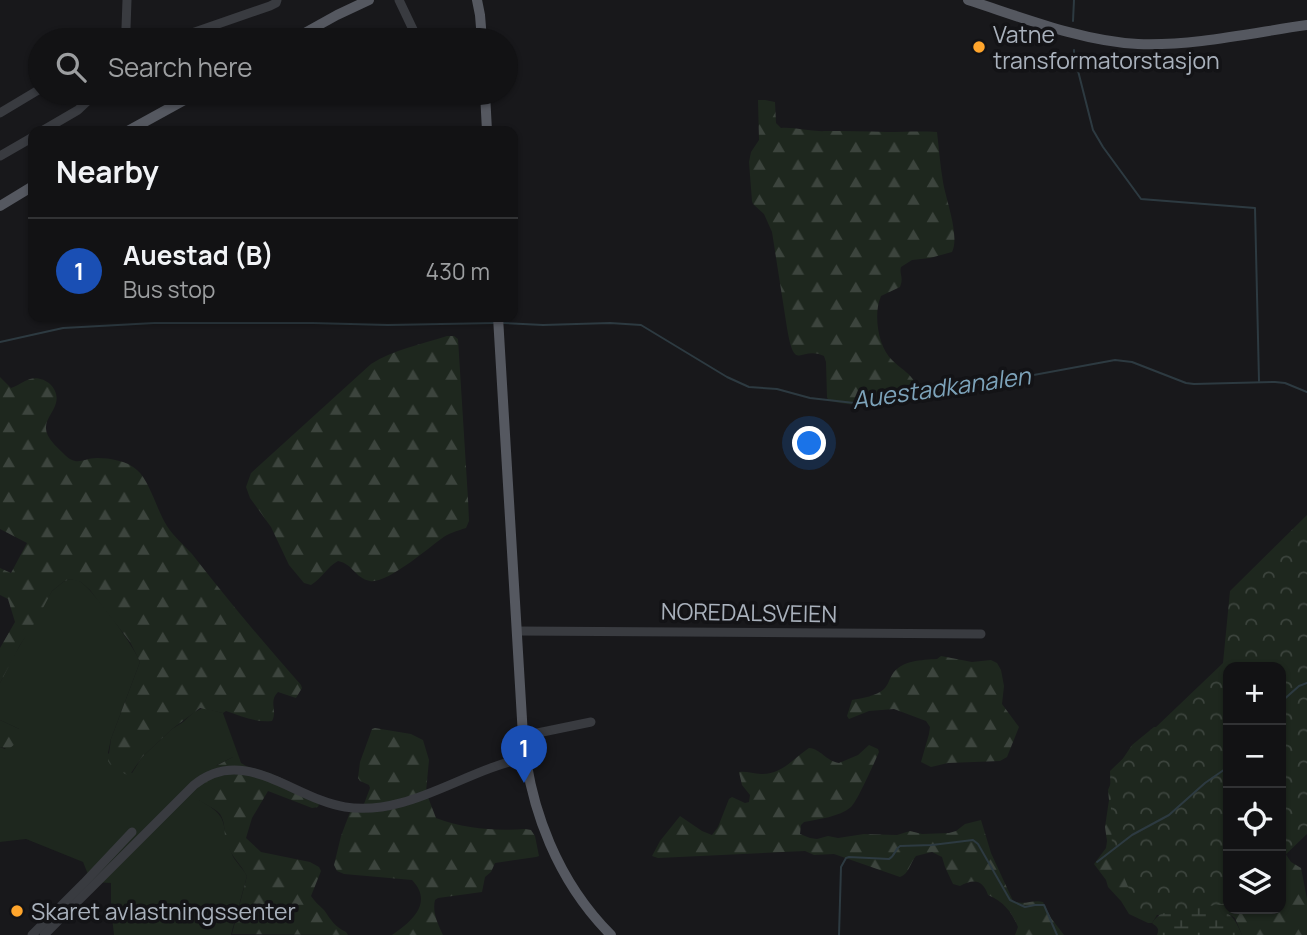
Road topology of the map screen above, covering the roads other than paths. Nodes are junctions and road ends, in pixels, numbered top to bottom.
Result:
1 (127, 0) edge
2 (277, 0) edge
3 (369, 0) edge
4 (477, 0) edge
5 (482, 0) edge
6 (968, 0) edge
7 (400, 3) edge
8 (480, 15) junction
9 (1307, 25) edge
10 (126, 28) edge
11 (207, 28) edge
12 (314, 28) edge
13 (412, 28) edge
14 (481, 28) edge
15 (28, 96) edge
16 (83, 105) edge
17 (175, 105) edge
18 (486, 105) edge
19 (0, 113) edge
20 (51, 126) edge
21 (137, 126) edge
22 (487, 126) edge
23 (28, 139) edge
24 (0, 156) edge
25 (28, 189) edge
26 (0, 206) edge
27 (498, 322) edge
28 (517, 631) junction
29 (981, 634) dead end
30 (592, 722) dead end
31 (523, 736) junction
32 (526, 758) junction
33 (132, 832) dead end
34 (32, 935) edge
35 (44, 935) edge
36 (611, 935) edge

1 - 10 street
2 - 11 street
3 - 12 main road
4 - 8 main road
5 - 8 main road
6 - 9 main road
7 - 13 street
8 - 14 main road
15 - 19 street
16 - 20 street
17 - 21 main road
18 - 22 main road
23 - 24 street
25 - 26 main road
27 - 28 main road
28 - 29 street, NOREDALSVEIEN
28 - 31 main road
30 - 31 street
31 - 32 main road
32 - 35 street
32 - 36 main road
33 - 34 street

